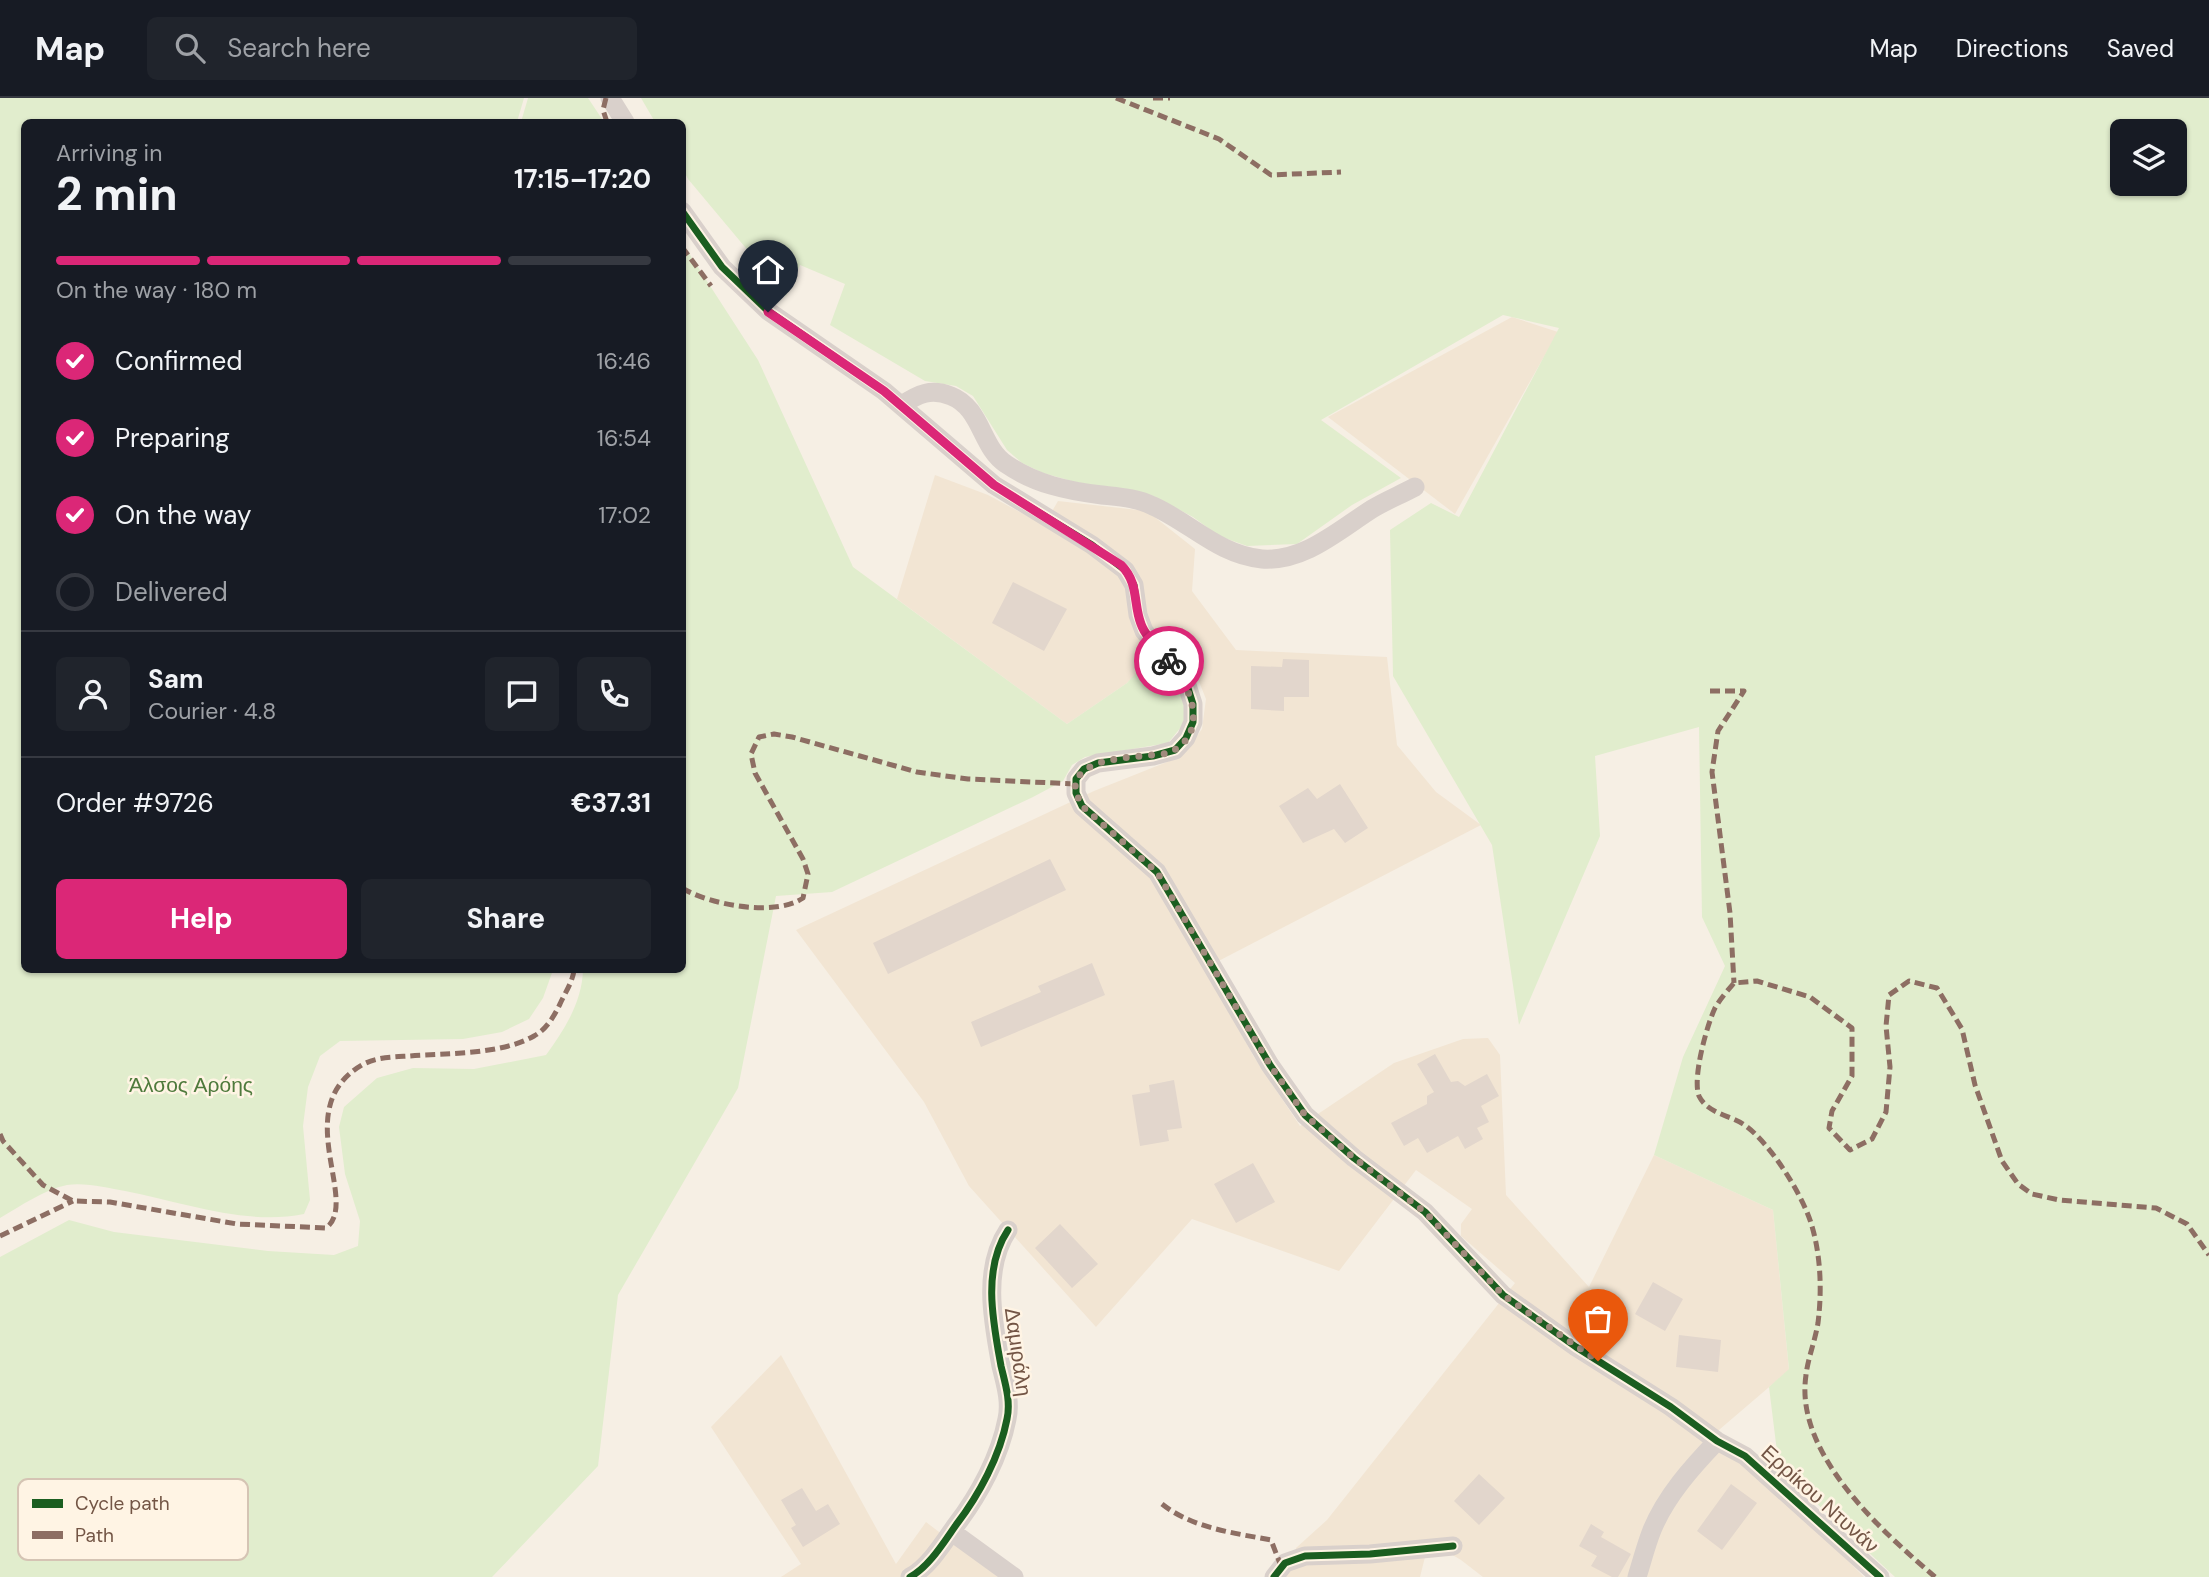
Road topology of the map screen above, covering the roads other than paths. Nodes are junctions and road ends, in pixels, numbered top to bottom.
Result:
1 (610, 98) edge
2 (623, 119) edge
3 (686, 217) edge
4 (902, 405) junction
5 (1415, 487) dead end
6 (1009, 1230) dead end
7 (1717, 1441) junction
8 (952, 1532) junction
9 (1453, 1546) dead end
10 (910, 1577) edge
11 (1014, 1577) edge
12 (1274, 1577) edge
13 (1637, 1577) edge
14 (1880, 1577) edge

1 - 2 street
3 - 4 street, Ερρίκου Ντυνάν
4 - 5 street
4 - 7 street, Ερρίκου Ντυνάν
6 - 8 street, Δαμιράλη
7 - 13 street
7 - 14 street, Ερρίκου Ντυνάν
8 - 10 street, Δαμιράλη
8 - 11 street
9 - 12 street

